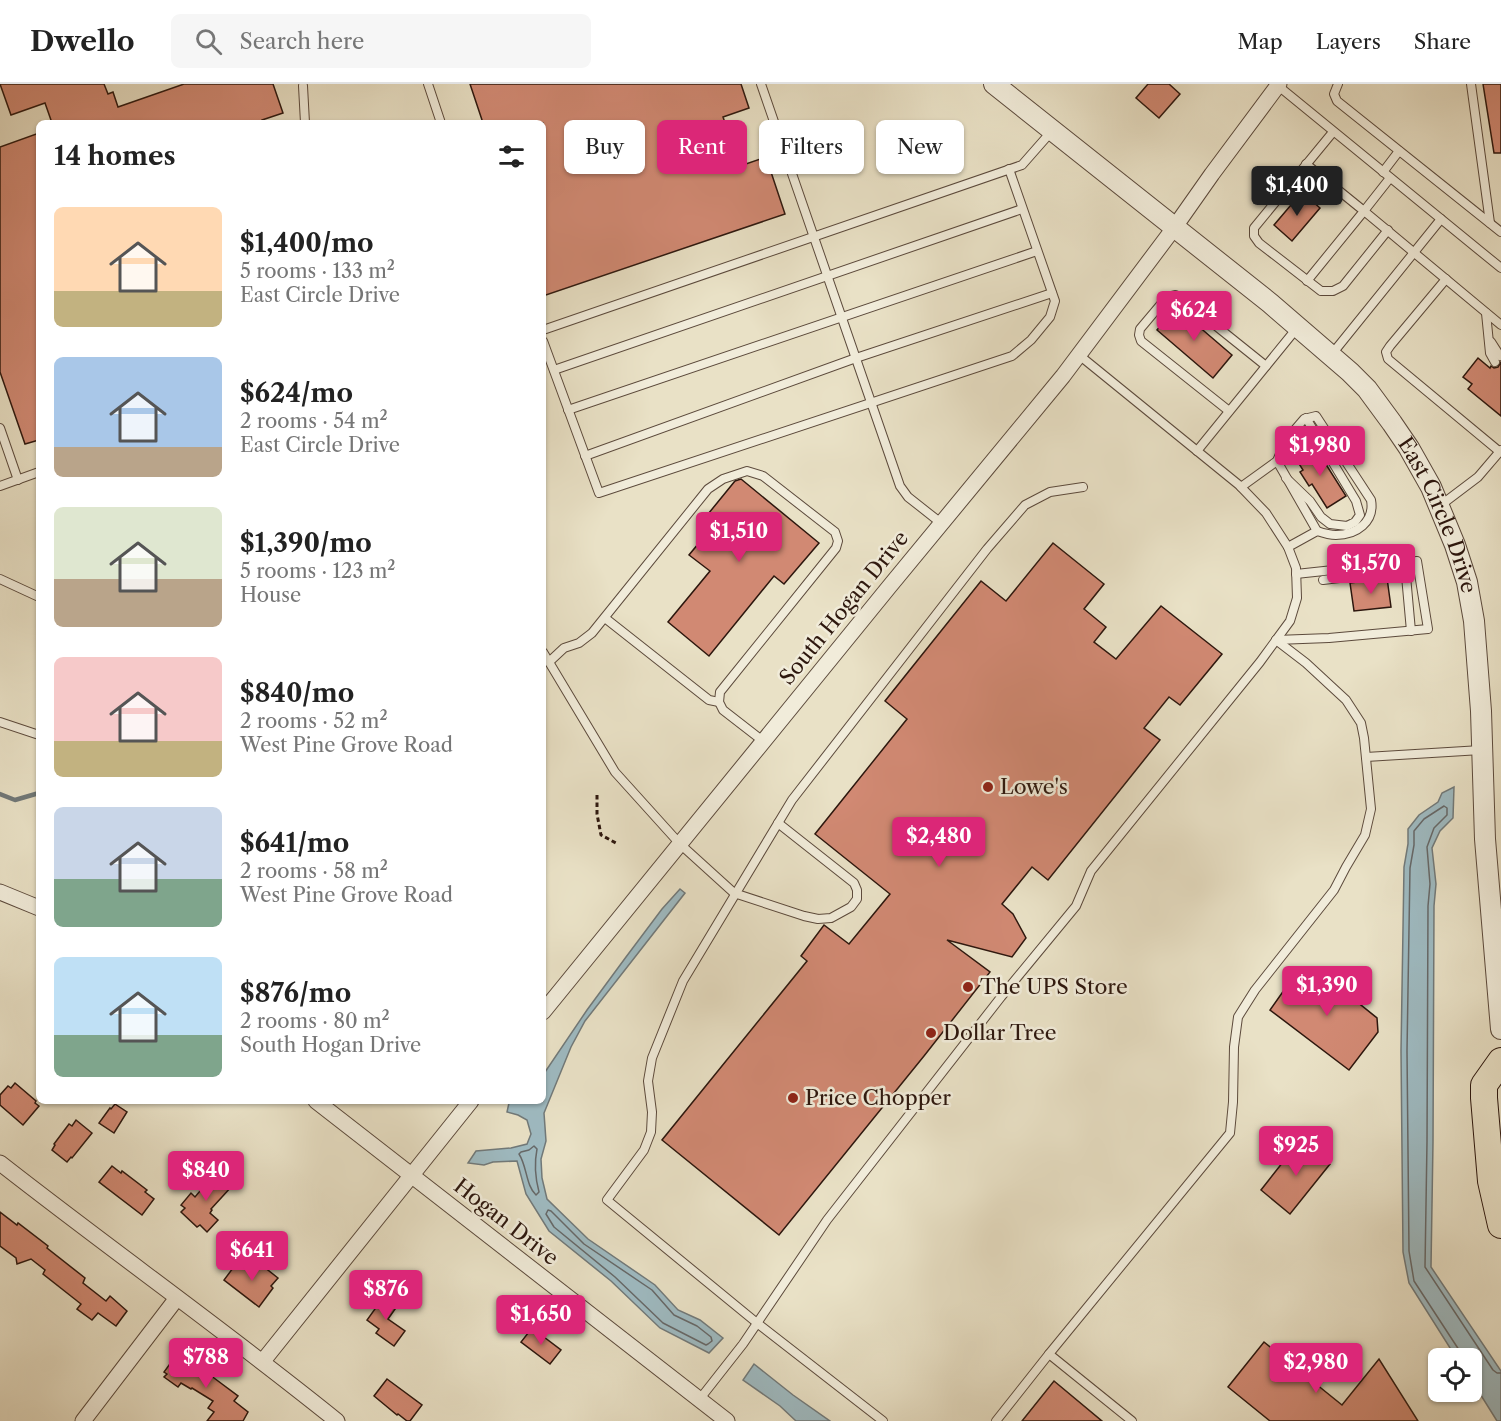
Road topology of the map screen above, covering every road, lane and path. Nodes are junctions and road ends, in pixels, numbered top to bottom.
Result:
1 (428, 84) edge
2 (761, 84) edge
3 (994, 84) edge
4 (1338, 84) edge
5 (1471, 84) edge
6 (1278, 85) edge
7 (303, 86) dead end
8 (305, 120) edge
9 (440, 120) edge
10 (1053, 131) junction
11 (1333, 132) junction
12 (1400, 151) junction
13 (1306, 164) junction
14 (1009, 169) junction
15 (1383, 172) junction
16 (1390, 178) junction
17 (1022, 208) junction
18 (1364, 211) junction
19 (1442, 219) junction
20 (1490, 223) junction
21 (1174, 228) junction
22 (1388, 230) junction
23 (1501, 232) edge
24 (814, 237) junction
25 (1037, 250) junction
26 (1415, 252) junction
27 (1501, 268) edge
28 (827, 275) junction
29 (1446, 279) junction
30 (1307, 280) junction
31 (1052, 293) junction
32 (1486, 313) junction
33 (842, 316) junction
34 (1501, 326) edge
35 (1298, 327) junction
36 (546, 329) edge
37 (1488, 338) junction
38 (546, 349) edge
39 (1079, 355) junction
40 (1498, 355) edge
41 (1331, 356) junction
42 (856, 358) junction
43 (1266, 366) junction
44 (554, 370) junction
45 (872, 404) junction
46 (568, 410) junction
47 (1229, 411) junction
48 (1306, 418) junction
49 (0, 428) edge
50 (1197, 451) junction
51 (1500, 451) edge
52 (585, 456) junction
53 (1276, 461) junction
54 (36, 473) edge
55 (1286, 478) junction
56 (18, 480) junction
57 (0, 486) edge
58 (1083, 487) dead end
59 (1241, 487) junction
60 (1439, 506) junction
61 (941, 523) junction
62 (1317, 531) junction
63 (1288, 547) junction
64 (1296, 574) junction
65 (0, 579) edge
66 (1323, 580) dead end
67 (36, 596) edge
68 (605, 618) junction
69 (1411, 631) junction
70 (1276, 640) junction
71 (546, 657) edge
72 (549, 662) junction
73 (719, 702) junction
74 (0, 722) edge
75 (36, 734) edge
76 (763, 741) junction
77 (1482, 750) junction
78 (1366, 757) junction
79 (597, 795) dead end
80 (778, 823) junction
81 (616, 843) dead end
82 (680, 844) junction
83 (0, 892) edge
84 (734, 893) junction
85 (36, 907) edge
86 (546, 1008) edge
87 (1501, 1029) edge
88 (1501, 1061) edge
89 (320, 1104) edge
90 (469, 1104) edge
91 (0, 1163) edge
92 (411, 1174) junction
93 (1501, 1225) edge
94 (177, 1298) junction
95 (757, 1323) junction
96 (1049, 1354) junction
97 (263, 1361) junction
98 (699, 1400) junction
99 (83, 1421) edge
100 (338, 1421) edge
101 (727, 1421) edge
102 (883, 1421) edge
103 (996, 1421) edge
104 (1132, 1421) edge

1 - 9 lane
2 - 24 lane
3 - 10 street, East Circle Drive
4 - 12 lane
5 - 20 lane
6 - 11 lane
6 - 21 street, South Hogan Drive
7 - 8 lane
10 - 14 lane
10 - 21 street, East Circle Drive
11 - 13 lane
11 - 15 lane
12 - 15 lane
12 - 20 lane
13 - 18 lane
13 - 30 lane
14 - 17 lane
14 - 24 lane
15 - 16 lane
16 - 18 lane
16 - 19 lane
17 - 25 lane
17 - 28 lane
18 - 22 lane
18 - 30 lane
19 - 26 lane
19 - 27 lane
20 - 23 lane
21 - 35 street, East Circle Drive
21 - 39 street, South Hogan Drive
22 - 26 lane
22 - 30 lane
24 - 28 lane
24 - 36 lane
25 - 31 lane
25 - 33 lane
26 - 29 lane
26 - 41 lane
28 - 33 lane
28 - 44 lane
29 - 32 lane
29 - 51 lane
31 - 42 lane
31 - 45 lane
32 - 34 lane
32 - 37 lane
33 - 42 lane
33 - 46 lane
35 - 41 street, East Circle Drive
35 - 43 lane
37 - 40 lane
37 - 40 lane
38 - 44 lane
39 - 50 lane
39 - 61 street, South Hogan Drive
41 - 60 street, East Circle Drive
42 - 45 lane
42 - 52 lane
43 - 47 lane
43 - 47 lane
44 - 46 lane
45 - 52 lane
45 - 61 lane
46 - 52 lane
47 - 50 lane
48 - 53 lane
48 - 55 lane
48 - 62 lane
49 - 56 lane
50 - 59 lane
51 - 60 lane
53 - 55 lane
53 - 59 lane
54 - 56 lane
55 - 62 lane
56 - 57 lane
58 - 80 lane
59 - 63 lane
60 - 77 street, East Circle Drive
61 - 76 street, South Hogan Drive
62 - 63 lane
63 - 64 lane
64 - 69 lane
64 - 70 lane
65 - 67 lane
66 - 69 lane
68 - 72 lane
68 - 73 lane
68 - 73 lane
69 - 70 lane
70 - 78 lane
70 - 95 lane
71 - 72 lane
72 - 82 lane
73 - 76 lane
74 - 75 lane
76 - 82 street, South Hogan Drive
77 - 78 lane
77 - 87 street, East Circle Drive
78 - 96 lane
79 - 81 path
80 - 84 lane
80 - 84 lane
82 - 84 lane
82 - 86 street, South Hogan Drive
83 - 85 street
84 - 95 lane
88 - 93 main road
89 - 92 street, Hogan Drive
90 - 92 street
91 - 94 street
92 - 97 street
92 - 98 street, Hogan Drive
94 - 97 street
94 - 99 street
95 - 98 lane
95 - 102 lane
96 - 103 lane
96 - 104 lane
97 - 100 street
98 - 101 street, Hogan Drive

